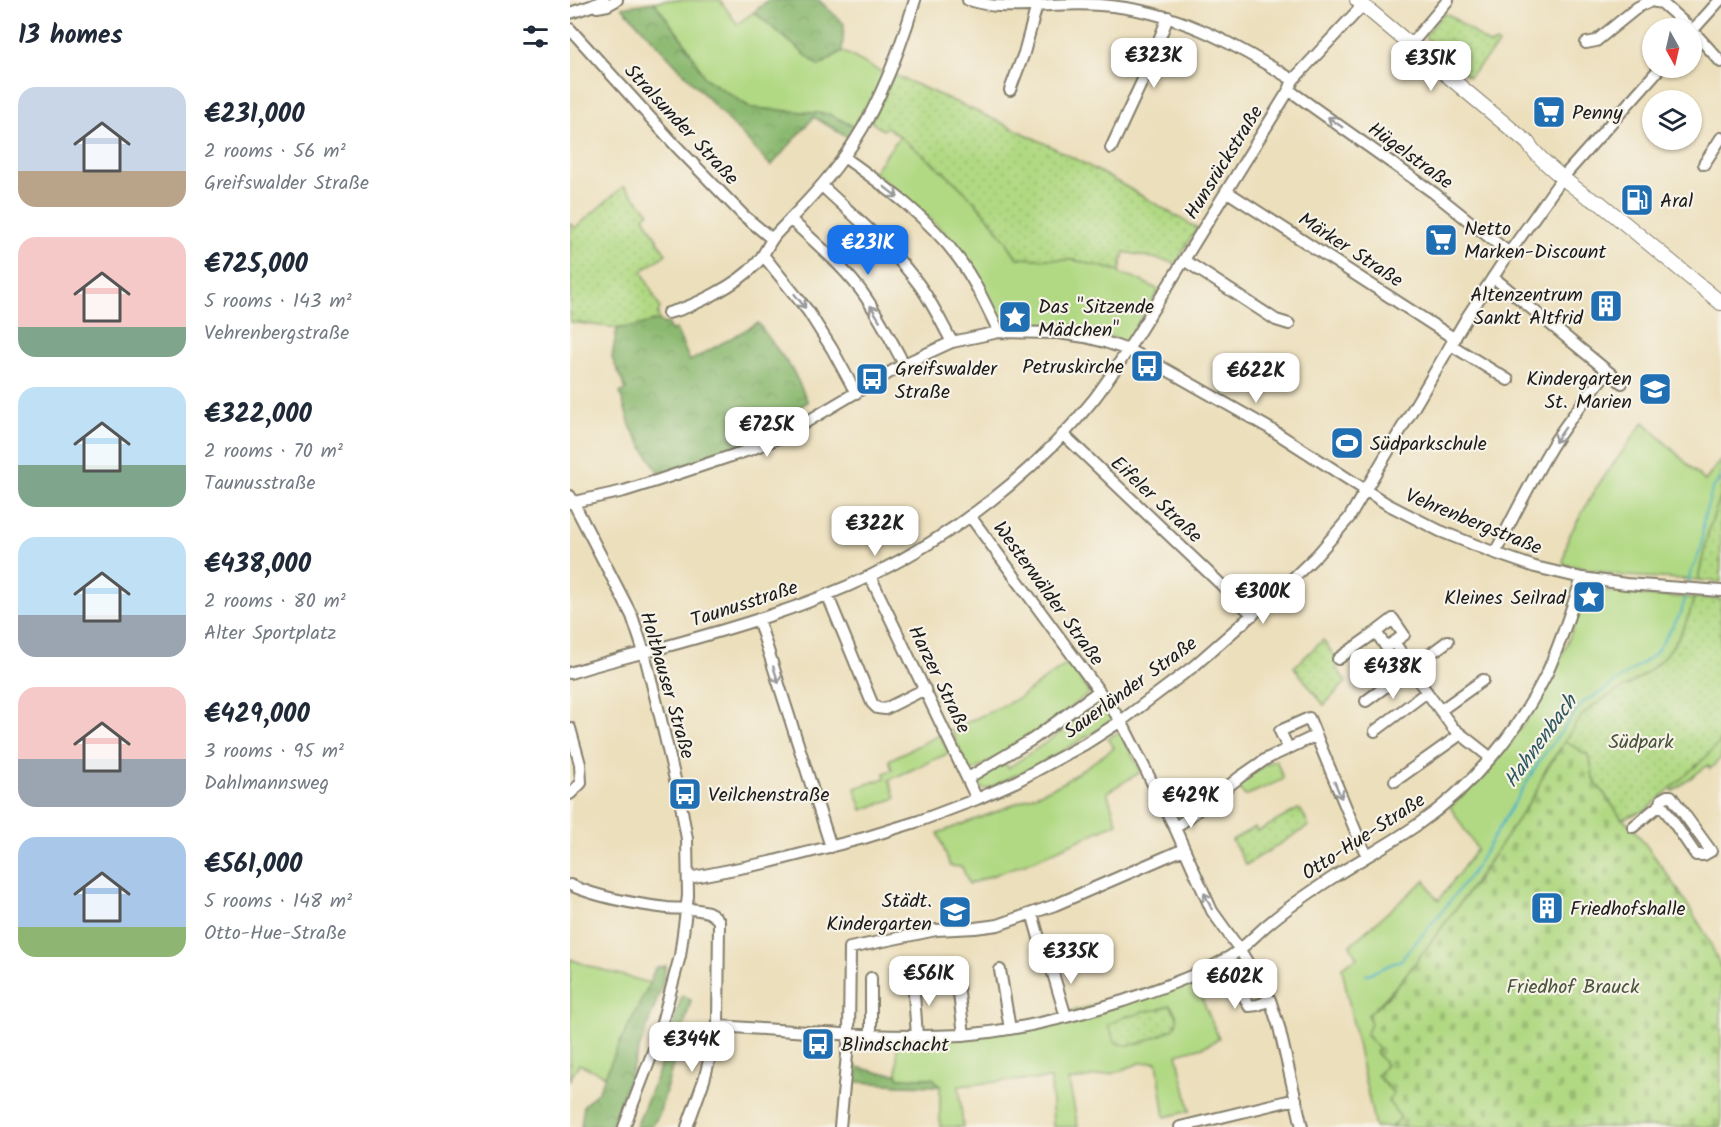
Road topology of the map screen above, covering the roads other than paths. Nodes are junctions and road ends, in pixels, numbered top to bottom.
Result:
1 (604, 0) edge
2 (616, 0) edge
3 (915, 0) edge
4 (968, 0) edge
5 (1346, 0) edge
6 (1448, 0) edge
7 (1720, 0) edge
8 (1037, 5) junction
9 (1359, 5) edge
10 (591, 6) junction
11 (570, 13) edge
12 (1168, 17) junction
13 (1679, 18) edge
14 (1702, 19) edge
15 (570, 29) edge
16 (1702, 41) edge
17 (1586, 44) dead end
18 (1408, 47) junction
19 (1721, 62) edge
20 (1651, 78) edge
21 (1291, 85) junction
22 (1010, 90) dead end
23 (1721, 138) edge
24 (1111, 148) dead end
25 (844, 157) junction
26 (1704, 164) dead end
27 (1563, 177) junction
28 (822, 186) junction
29 (1226, 191) junction
30 (1592, 200) junction
31 (790, 219) junction
32 (772, 239) junction
33 (1509, 253) junction
34 (764, 255) junction
35 (1184, 260) junction
36 (1492, 277) junction
37 (1721, 303) edge
38 (1721, 312) edge
39 (668, 313) dead end
40 (1289, 324) dead end
41 (999, 332) junction
42 (952, 342) junction
43 (1453, 342) junction
44 (1128, 350) junction
45 (904, 364) junction
46 (1607, 372) junction
47 (1508, 380) dead end
48 (1622, 383) dead end
49 (856, 393) junction
50 (1063, 435) junction
51 (1365, 491) junction
52 (571, 500) edge
53 (970, 516) junction
54 (1495, 553) junction
55 (870, 576) junction
56 (1582, 578) junction
57 (1721, 591) edge
58 (827, 594) junction
59 (1253, 615) junction
60 (758, 619) junction
61 (1376, 632) junction
62 (1448, 641) dead end
63 (1394, 642) junction
64 (644, 652) junction
65 (1338, 659) dead end
66 (1410, 669) junction
67 (570, 674) edge
68 (1483, 680) dead end
69 (925, 689) junction
70 (1099, 691) junction
71 (1427, 692) junction
72 (1366, 701) dead end
73 (1441, 710) junction
74 (1121, 721) junction
75 (570, 728) edge
76 (1375, 731) dead end
77 (1461, 734) junction
78 (1315, 736) junction
79 (1288, 748) junction
80 (1491, 758) junction
81 (968, 778) junction
82 (1395, 782) dead end
83 (570, 794) edge
84 (977, 799) junction
85 (1633, 827) dead end
86 (1175, 828) junction
87 (831, 847) junction
88 (1716, 847) edge
89 (1184, 849) junction
90 (1367, 855) junction
91 (689, 878) junction
92 (570, 885) edge
93 (687, 908) junction
94 (1032, 913) junction
95 (1240, 950) junction
96 (1226, 959) junction
97 (1000, 970) dead end
98 (957, 977) dead end
99 (871, 978) dead end
100 (913, 980) dead end
101 (1270, 1000) junction
102 (1066, 1017) junction
103 (718, 1026) junction
104 (1010, 1029) junction
105 (849, 1034) junction
106 (871, 1035) junction
107 (964, 1035) junction
108 (917, 1036) junction
109 (1296, 1099) junction
110 (624, 1127) edge
111 (687, 1127) edge
112 (840, 1127) edge
113 (1180, 1127) edge
114 (1302, 1127) edge

1 - 10 street
2 - 10 street
3 - 25 street
4 - 8 street, Hügelstraße
5 - 9 main road
6 - 18 street
7 - 14 street
8 - 12 street, Hügelstraße
8 - 22 street
9 - 18 main road
9 - 21 street, Hunsrückstraße
10 - 11 street
12 - 21 street, Hügelstraße
12 - 24 street
13 - 17 street
15 - 32 street, Stralsunder Straße
16 - 19 street
18 - 27 main road
20 - 27 street, Sauerländer Straße
21 - 29 street, Hunsrückstraße
33 -> 21 street, Hügelstraße
23 - 26 street
25 - 28 street
25 -> 41 street
27 - 30 main road
27 - 33 street, Sauerländer Straße
28 - 31 street
28 - 42 street
29 - 35 street, Hunsrückstraße
29 - 43 street, Märker Straße
30 - 37 main road
30 - 38 main road
31 - 32 street
45 -> 31 street
32 - 34 street
33 - 36 street, Sauerländer Straße
34 - 39 street
34 -> 49 street
35 - 40 street
35 - 44 street, Hunsrückstraße
36 - 43 street, Sauerländer Straße
36 - 46 street
41 - 42 street, Vehrenbergstraße
41 - 44 street, Vehrenbergstraße
42 - 45 street, Vehrenbergstraße
43 - 47 street, Märker Straße
43 - 51 street, Sauerländer Straße
44 - 50 street, Taunusstraße
44 - 51 street, Vehrenbergstraße
45 - 49 street, Vehrenbergstraße
46 - 48 street
46 -> 54 street
49 - 52 street, Vehrenbergstraße
50 - 53 street, Taunusstraße
50 - 59 street, Eifeler Straße
51 - 54 street, Vehrenbergstraße
51 - 59 street, Sauerländer Straße
52 - 64 street, Holthauser Straße
53 - 55 street, Taunusstraße
53 - 70 street, Westerwälder Straße
54 - 56 street, Vehrenbergstraße
55 - 58 street, Taunusstraße
55 - 69 street, Harzer Straße
56 - 57 street, Vehrenbergstraße
56 - 80 street, Otto-Hue-Straße
58 - 60 street, Taunusstraße
58 - 69 street
59 - 74 street, Sauerländer Straße
60 - 64 street, Taunusstraße
60 -> 87 street
61 - 63 street
61 - 63 street
61 - 65 street
62 - 66 street
63 - 66 street
64 - 67 street, Taunusstraße
64 - 91 street, Holthauser Straße
66 - 71 street
66 - 72 street
68 - 73 street
69 - 81 street, Harzer Straße
70 - 74 street, Westerwälder Straße
70 - 81 street, Sauerländer Straße
71 - 73 street
71 - 76 street
73 - 77 street
74 - 84 street, Sauerländer Straße
74 - 86 street, Westerwälder Straße
75 - 83 street
77 - 80 street
77 - 82 street
78 - 79 street
78 - 79 street
78 -> 90 street
79 - 86 street
80 - 90 street, Otto-Hue-Straße
81 - 84 street, Harzer Straße
84 - 87 street, Sauerländer Straße
85 - 88 street
86 - 89 street, Westerwälder Straße
87 - 91 street, Sauerländer Straße
89 - 94 street
95 -> 89 street, Westerwälder Straße
90 - 95 street, Otto-Hue-Straße
91 - 93 street, Holthauser Straße
92 - 93 street
93 - 103 street
93 - 110 street, Holthauser Straße
94 - 102 street
94 - 105 street
95 - 96 street, Otto-Hue-Straße
95 - 101 street, Westerwälder Straße
96 - 101 street
96 - 102 street, Otto-Hue-Straße
97 - 104 street
98 - 107 street
99 - 106 street
100 - 108 street
101 - 109 street, Westerwälder Straße
102 - 104 street, Otto-Hue-Straße
103 - 105 street, Otto-Hue-Straße
103 - 111 street
104 - 107 street, Otto-Hue-Straße
105 - 106 street, Otto-Hue-Straße
105 - 112 street
106 - 108 street, Otto-Hue-Straße
107 - 108 street, Otto-Hue-Straße
109 - 113 street
109 - 114 street, Westerwälder Straße

